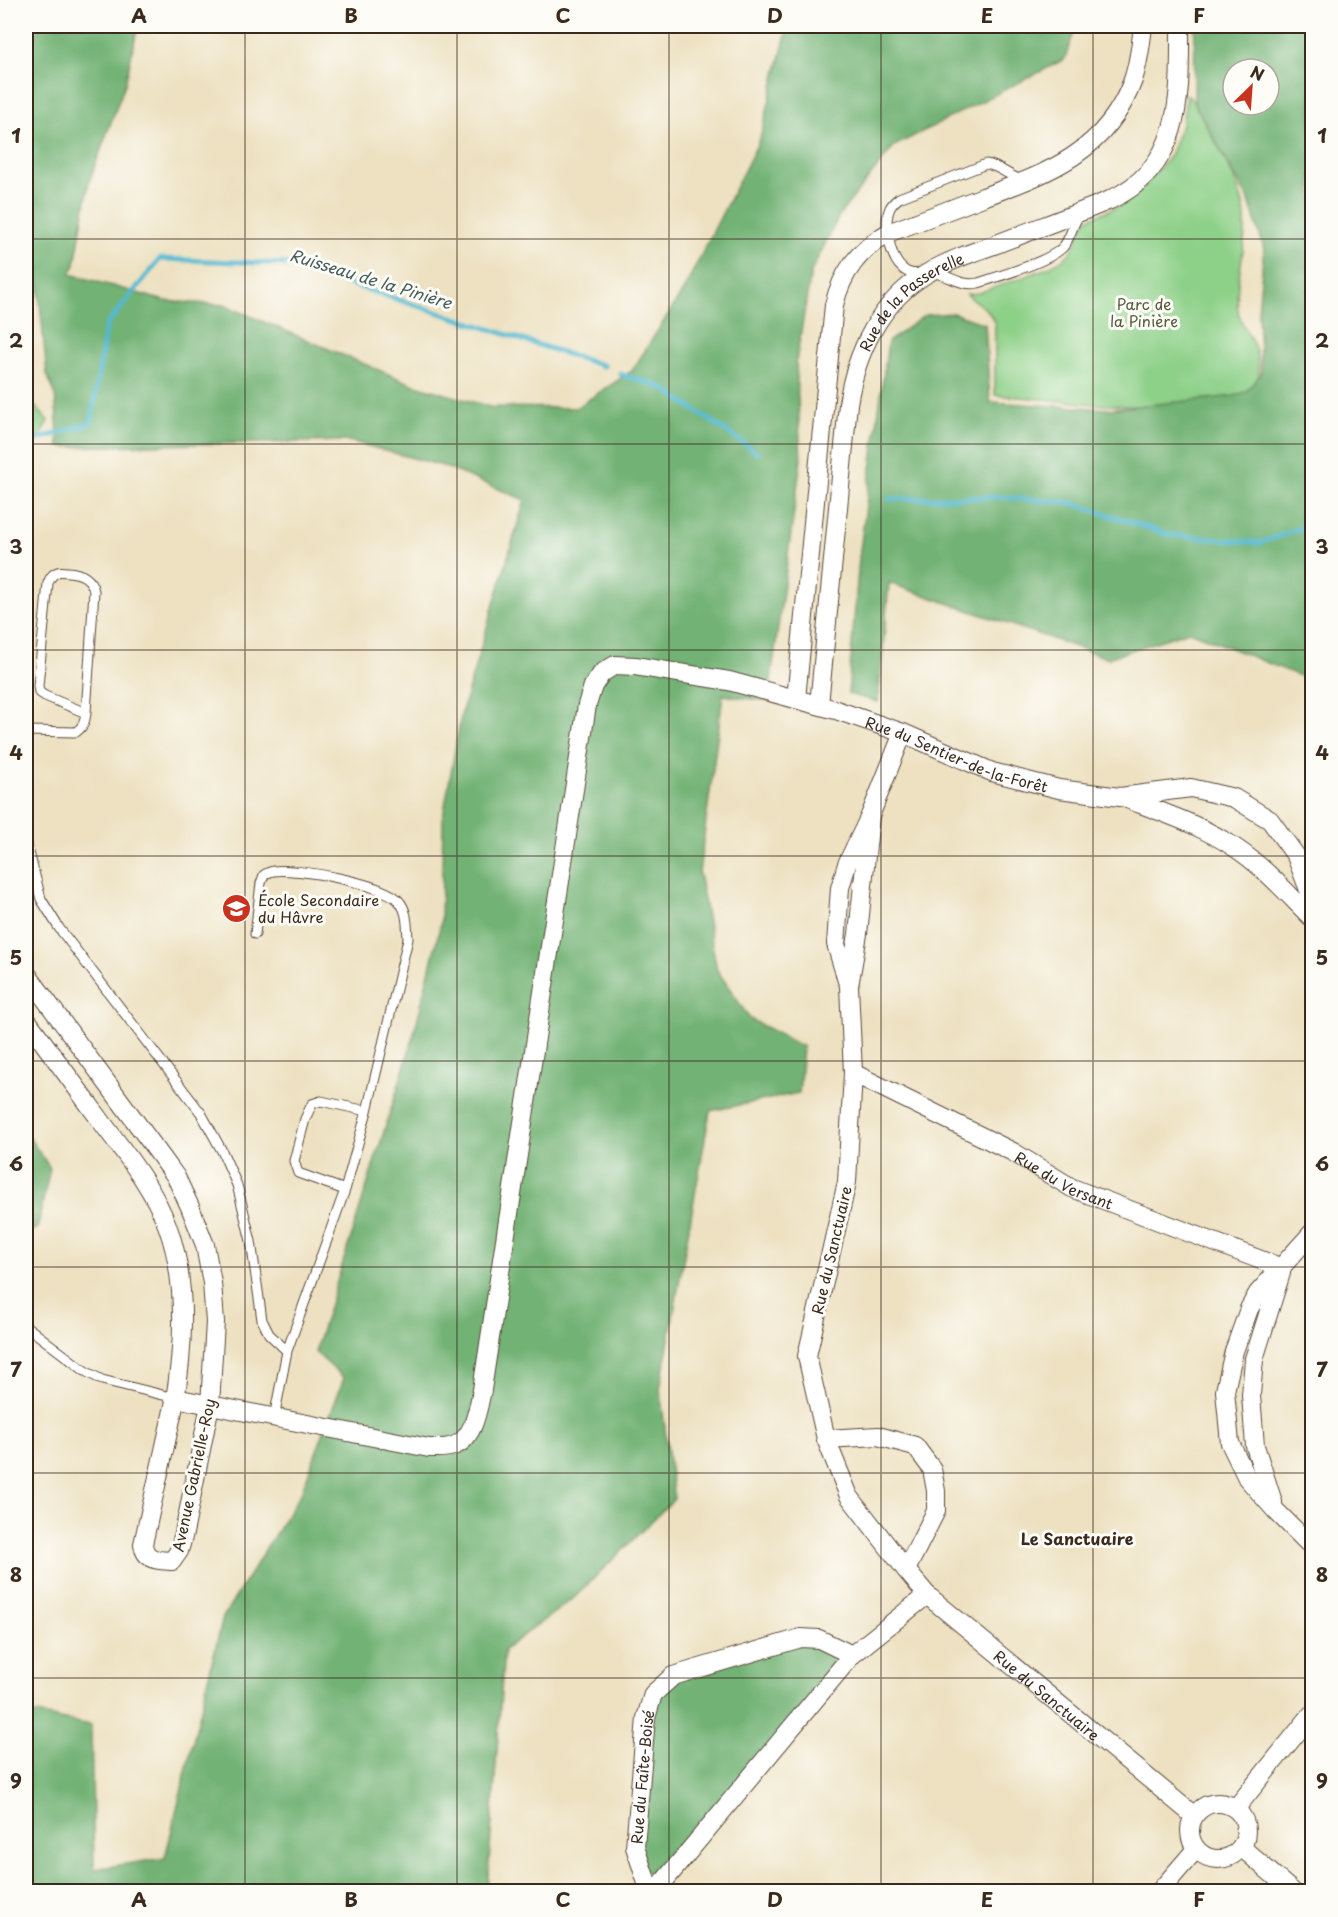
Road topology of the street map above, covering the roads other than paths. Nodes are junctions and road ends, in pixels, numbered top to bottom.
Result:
1 (1143, 26) edge
2 (1180, 26) edge
3 (1026, 181) junction
4 (1083, 210) junction
5 (888, 233) junction
6 (927, 273) junction
7 (796, 699) junction
8 (819, 705) junction
9 (87, 713) junction
10 (26, 731) edge
11 (903, 733) junction
12 (1120, 796) junction
13 (26, 842) edge
14 (1312, 898) edge
15 (1312, 918) edge
16 (255, 934) dead end
17 (26, 973) edge
18 (26, 1019) edge
19 (853, 1073) junction
20 (367, 1111) junction
21 (345, 1190) junction
22 (1312, 1233) edge
23 (1282, 1268) junction
24 (26, 1326) edge
25 (287, 1351) junction
26 (175, 1398) junction
27 (210, 1405) junction
28 (274, 1418) junction
29 (826, 1439) junction
30 (1276, 1511) junction
31 (1312, 1547) edge
32 (906, 1570) junction
33 (927, 1595) junction
34 (852, 1655) junction
35 (1312, 1714) edge
36 (1236, 1808) junction
37 (1193, 1815) junction
38 (1241, 1847) junction
39 (1196, 1849) junction
40 (650, 1892) edge
41 (655, 1892) edge
42 (1159, 1892) edge
43 (1293, 1892) edge

1 - 3 street
2 - 4 street, Rue de la Passerelle
3 - 5 street
3 - 5 lane
4 - 6 street, Rue de la Passerelle
4 - 6 lane
5 - 6 lane
5 - 7 street
6 - 8 street, Rue de la Passerelle
7 - 8 street, Rue du Sentier-de-la-Forêt
7 - 28 street, Rue du Sentier-de-la-Forêt
8 - 11 street, Rue du Sentier-de-la-Forêt
9 - 9 lane
9 - 10 lane
11 - 12 street, Rue du Sentier-de-la-Forêt
11 - 19 street, Rue du Sanctuaire
12 - 14 street, Rue du Sentier-de-la-Forêt
12 - 15 street, Rue du Sentier-de-la-Forêt
13 - 25 lane
16 - 20 lane
17 - 27 street, Avenue Gabrielle-Roy
18 - 26 street, Avenue Gabrielle-Roy
19 - 23 street, Rue du Versant
19 - 29 street, Rue du Sanctuaire
20 - 21 lane
20 - 21 lane
21 - 25 lane
22 - 23 street
23 - 30 street
23 - 30 street
24 - 26 lane
25 - 28 lane
26 - 27 street, Rue du Sentier-de-la-Forêt
26 - 27 street, Avenue Gabrielle-Roy
27 - 28 street, Rue du Sentier-de-la-Forêt
29 - 32 street, Rue du Sanctuaire
29 - 32 street
30 - 31 street
32 - 33 street, Rue du Sanctuaire
33 - 34 street
33 - 37 street, Rue du Sanctuaire
34 - 40 street, Rue du Faîte-Boisé
34 - 41 street
35 - 36 street
36 - 37 street
36 - 38 street
37 - 39 street
38 - 39 street
38 - 43 street
39 - 42 street

